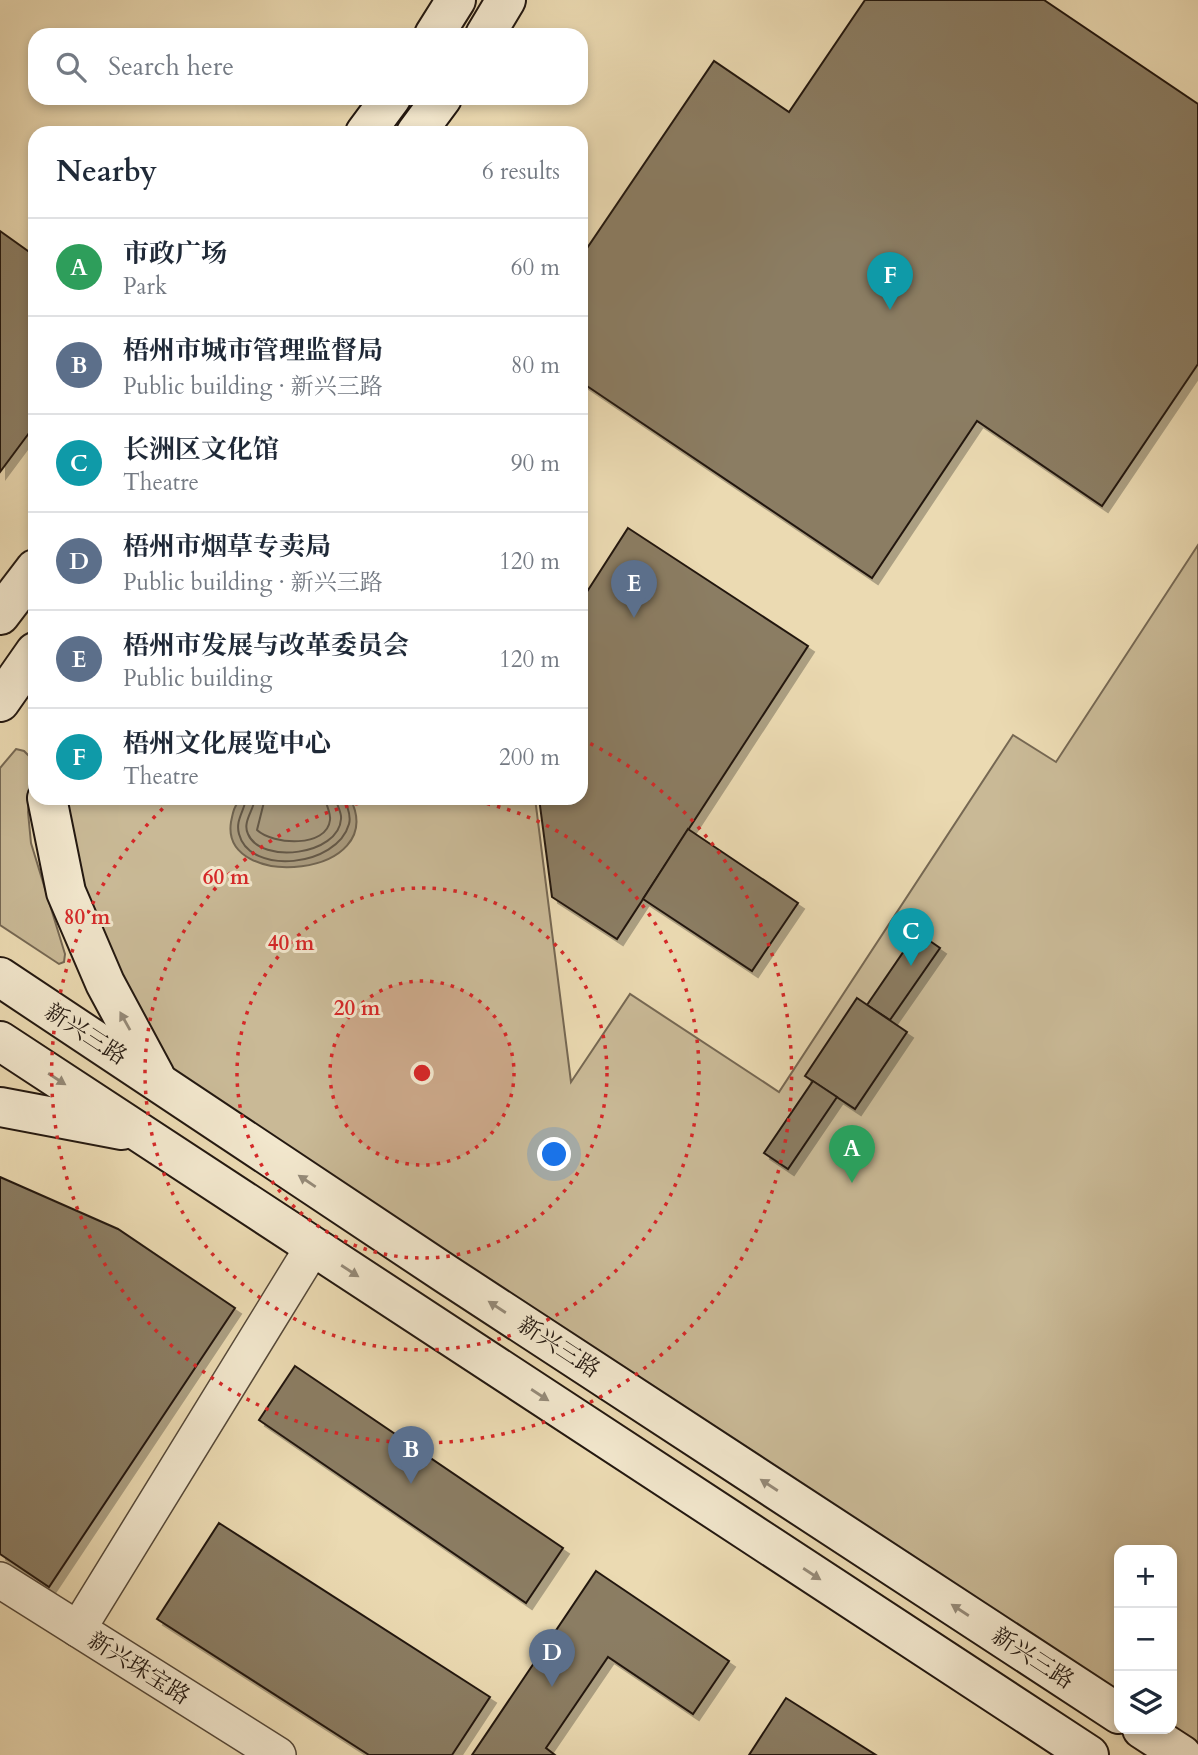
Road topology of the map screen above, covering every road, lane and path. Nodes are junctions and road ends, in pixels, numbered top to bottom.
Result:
1 (456, 0) edge
2 (506, 0) edge
3 (438, 28) edge
4 (489, 28) edge
5 (386, 105) edge
6 (437, 105) edge
7 (370, 126) edge
8 (421, 126) edge
9 (28, 578) edge
10 (0, 615) edge
11 (28, 662) edge
12 (0, 702) edge
13 (48, 805) edge
14 (0, 978) edge
15 (0, 1041) edge
16 (158, 1081) junction
17 (0, 1107) edge
18 (141, 1134) junction
19 (313, 1247) junction
20 (0, 1580) edge
21 (78, 1629) junction
22 (1114, 1711) edge
23 (1150, 1734) edge
24 (278, 1755) edge
25 (1090, 1755) edge
26 (1182, 1755) edge

1 - 3 main road
2 - 4 main road
5 - 7 main road
6 - 8 main road
9 - 10 main road
11 - 12 main road
16 -> 13 main road
14 - 16 main road, 新兴三路
15 -> 18 main road
22 -> 16 main road, 新兴三路
17 - 18 main road
18 - 19 main road
19 - 21 street
19 -> 25 main road
20 - 21 street, 新兴珠宝路
21 - 24 street, 新兴珠宝路
23 - 26 main road

